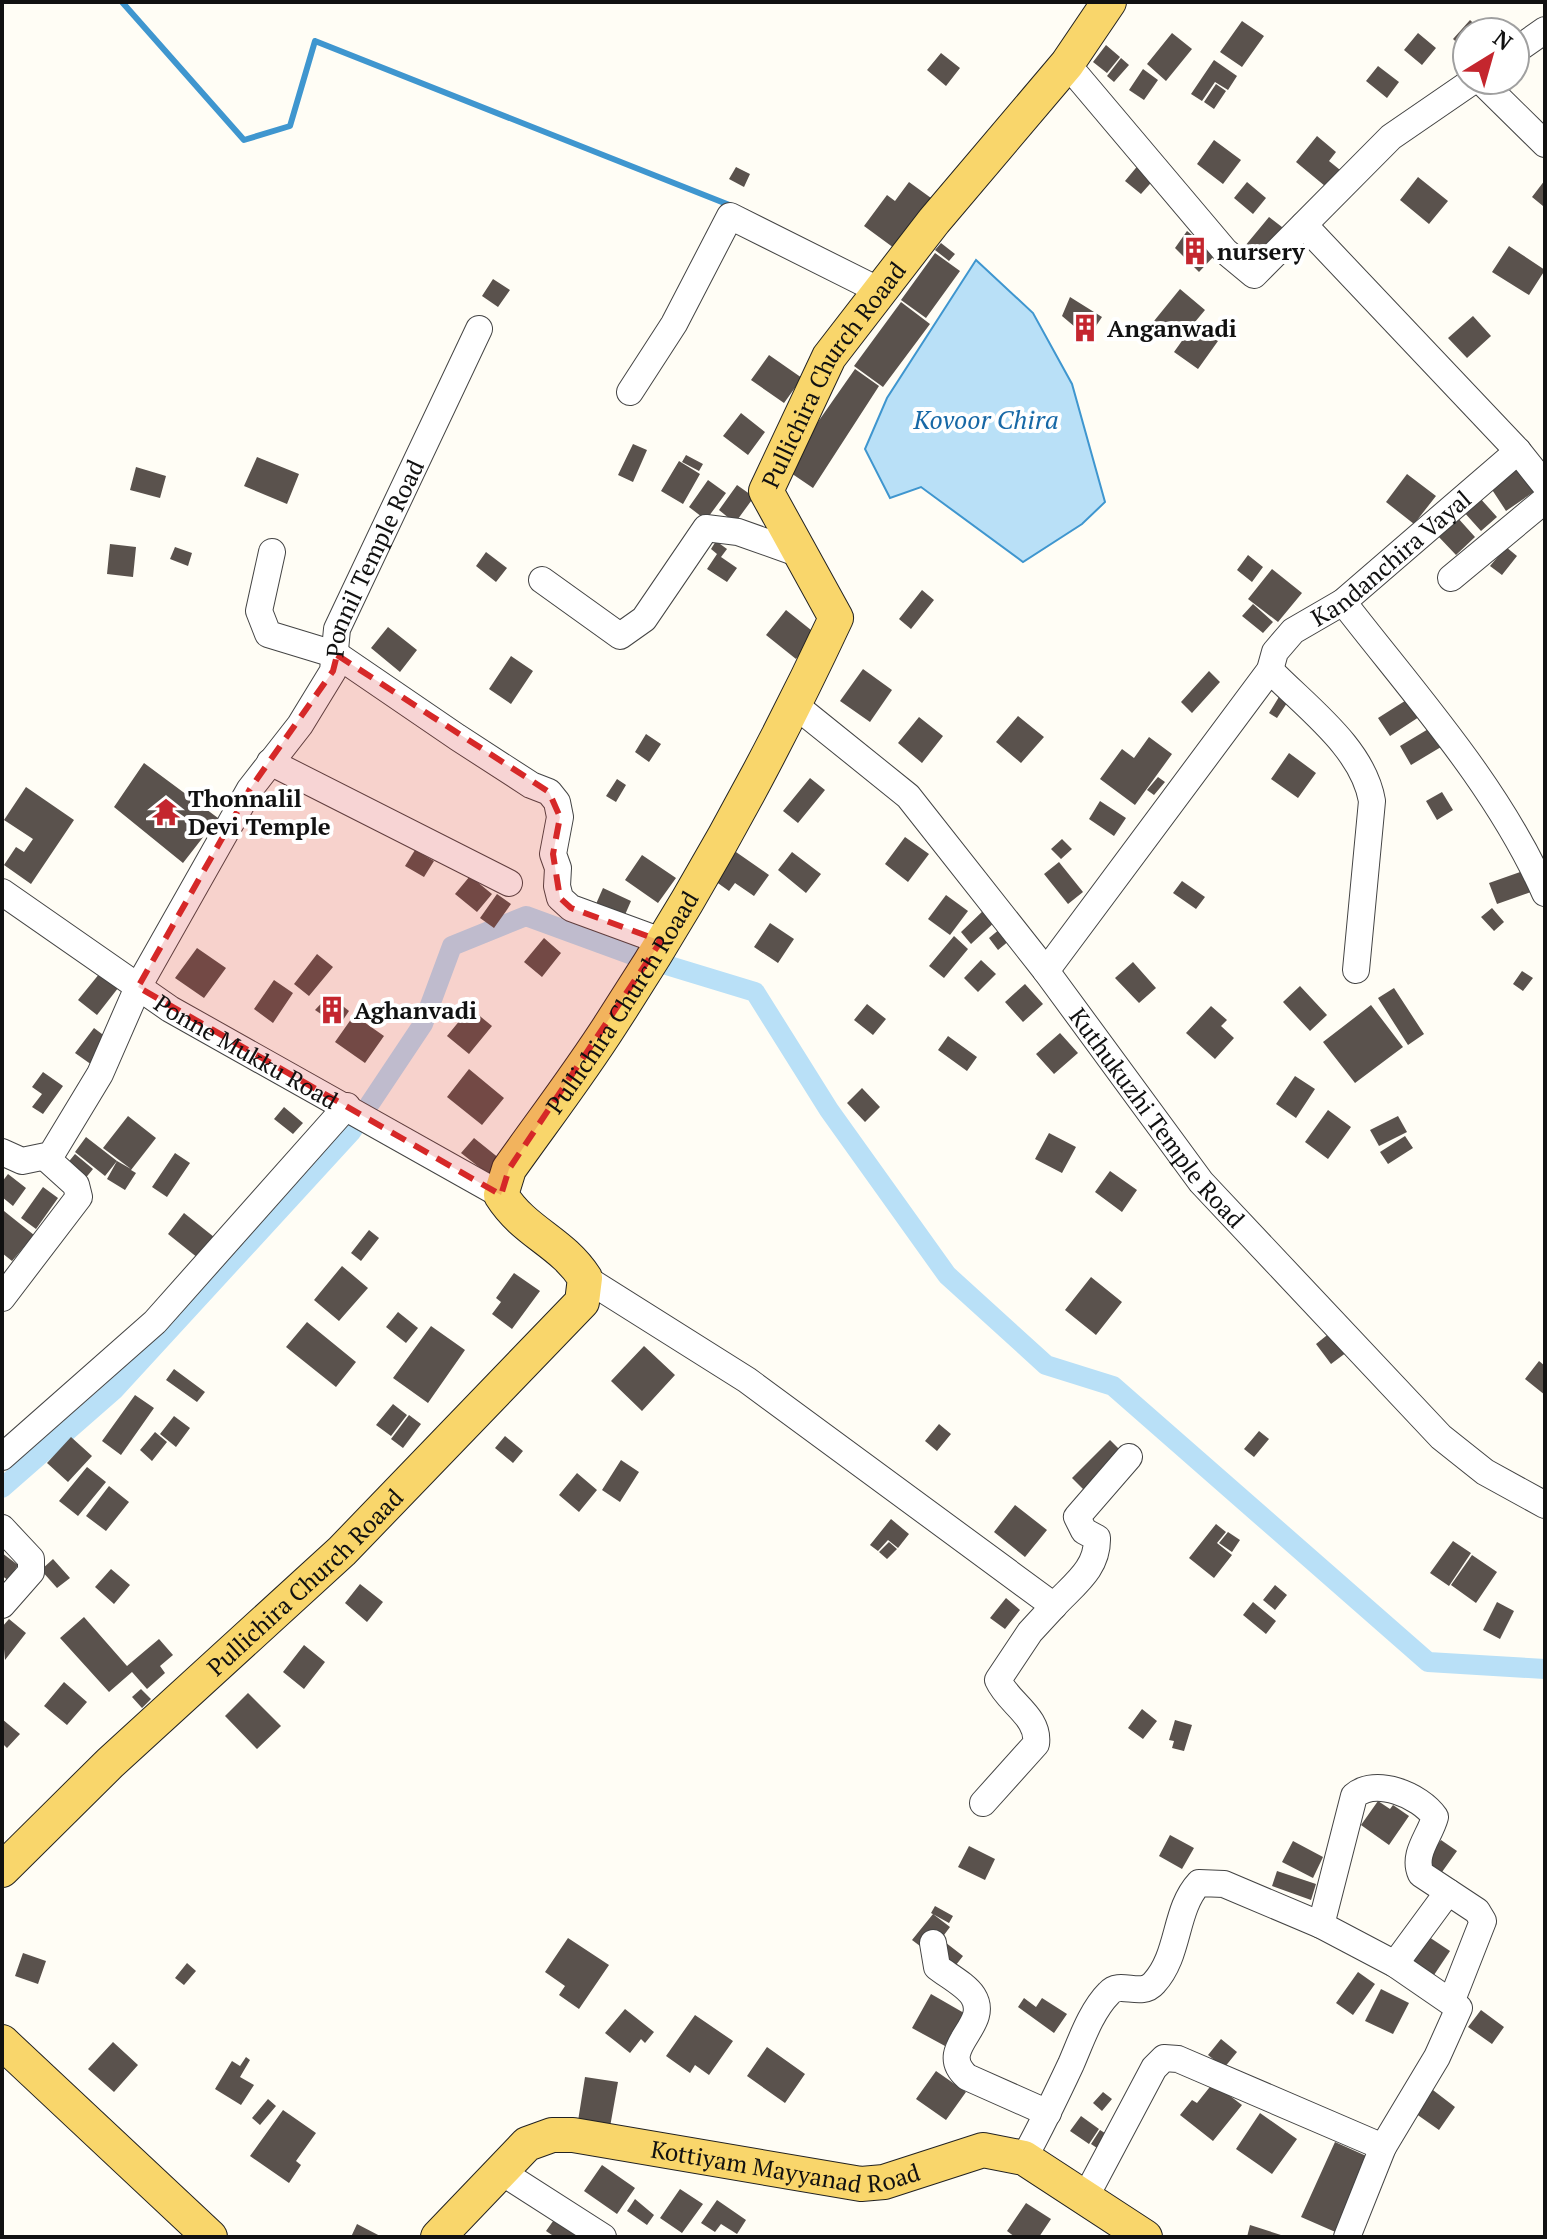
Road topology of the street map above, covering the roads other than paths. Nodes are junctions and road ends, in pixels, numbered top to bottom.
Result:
1 (1109, 2) edge
2 (1067, 64) junction
3 (1453, 96) edge
4 (1494, 96) edge
5 (1545, 144) edge
6 (1304, 225) junction
7 (880, 291) junction
8 (479, 329) dead end
9 (630, 392) dead end
10 (1518, 451) junction
11 (1545, 485) edge
12 (1545, 500) edge
13 (272, 552) dead end
14 (800, 554) junction
15 (1451, 578) dead end
16 (542, 580) dead end
17 (1343, 602) junction
18 (337, 655) junction
19 (1270, 670) junction
20 (795, 705) junction
21 (270, 762) junction
22 (509, 883) dead end
23 (2, 892) edge
24 (1545, 893) edge
25 (661, 941) junction
26 (1356, 970) dead end
27 (1046, 971) junction
28 (138, 987) junction
29 (347, 1106) junction
30 (2, 1152) edge
31 (48, 1156) junction
32 (501, 1195) junction
33 (585, 1278) junction
34 (2, 1298) edge
35 (2, 1457) edge
36 (1129, 1457) dead end
37 (1545, 1505) edge
38 (2, 1528) edge
39 (2, 1605) edge
40 (1054, 1606) junction
41 (983, 1803) dead end
42 (2, 1870) edge
43 (1448, 1892) junction
44 (1321, 1925) junction
45 (933, 1943) dead end
46 (1395, 1964) junction
47 (1452, 2000) junction
48 (2, 2042) edge
49 (1048, 2113) junction
50 (1383, 2147) junction
51 (1024, 2158) junction
52 (500, 2171) junction
53 (1085, 2198) junction
54 (210, 2237) edge
55 (438, 2237) edge
56 (603, 2237) edge
57 (1145, 2237) edge
58 (1347, 2237) edge

1 - 2 main road, Pullichira Church Roaad
2 - 6 street
2 - 7 main road, Pullichira Church Roaad
3 - 6 street
4 - 5 street
6 - 10 street
7 - 9 street
7 - 14 main road, Pullichira Church Roaad
8 - 18 street, Ponnil Temple Road
10 - 11 street
10 - 17 street, Kandanchira Vayal
12 - 15 street
13 - 18 street
14 - 16 street
14 - 20 main road, Pullichira Church Roaad
17 - 19 street, Kandanchira Vayal
17 - 24 street
18 - 21 street, Ponnil Temple Road
18 - 25 street
19 - 26 street
19 - 27 street, Kandanchira Vayal
20 - 25 main road, Pullichira Church Roaad
20 - 27 street, Kuthukuzhi Temple Road
21 - 22 street
21 - 28 street, Ponnil Temple Road
23 - 28 street, Ponne Mukku Road
25 - 32 main road, Pullichira Church Roaad
27 - 37 street, Kuthukuzhi Temple Road
28 - 29 street, Ponne Mukku Road
28 - 31 street, Ponnil Temple Road
29 - 32 street, Ponne Mukku Road
29 - 35 street
30 - 31 street
31 - 34 street
32 - 33 main road
33 - 40 street
33 - 42 main road, Pullichira Church Roaad
36 - 40 street
38 - 39 street
40 - 41 street
43 - 44 street
43 - 46 street
43 - 47 street
44 - 46 street
44 - 49 street
45 - 49 street
46 - 47 street
47 - 50 street
48 - 54 main road
49 - 51 street
50 - 53 street
50 - 58 street
51 - 52 main road, Kottiyam Mayyanad Road
51 - 53 main road, Kottiyam Mayyanad Road
52 - 55 main road, Kottiyam Mayyanad Road
52 - 56 street
53 - 57 main road, Kottiyam Mayyanad Road

